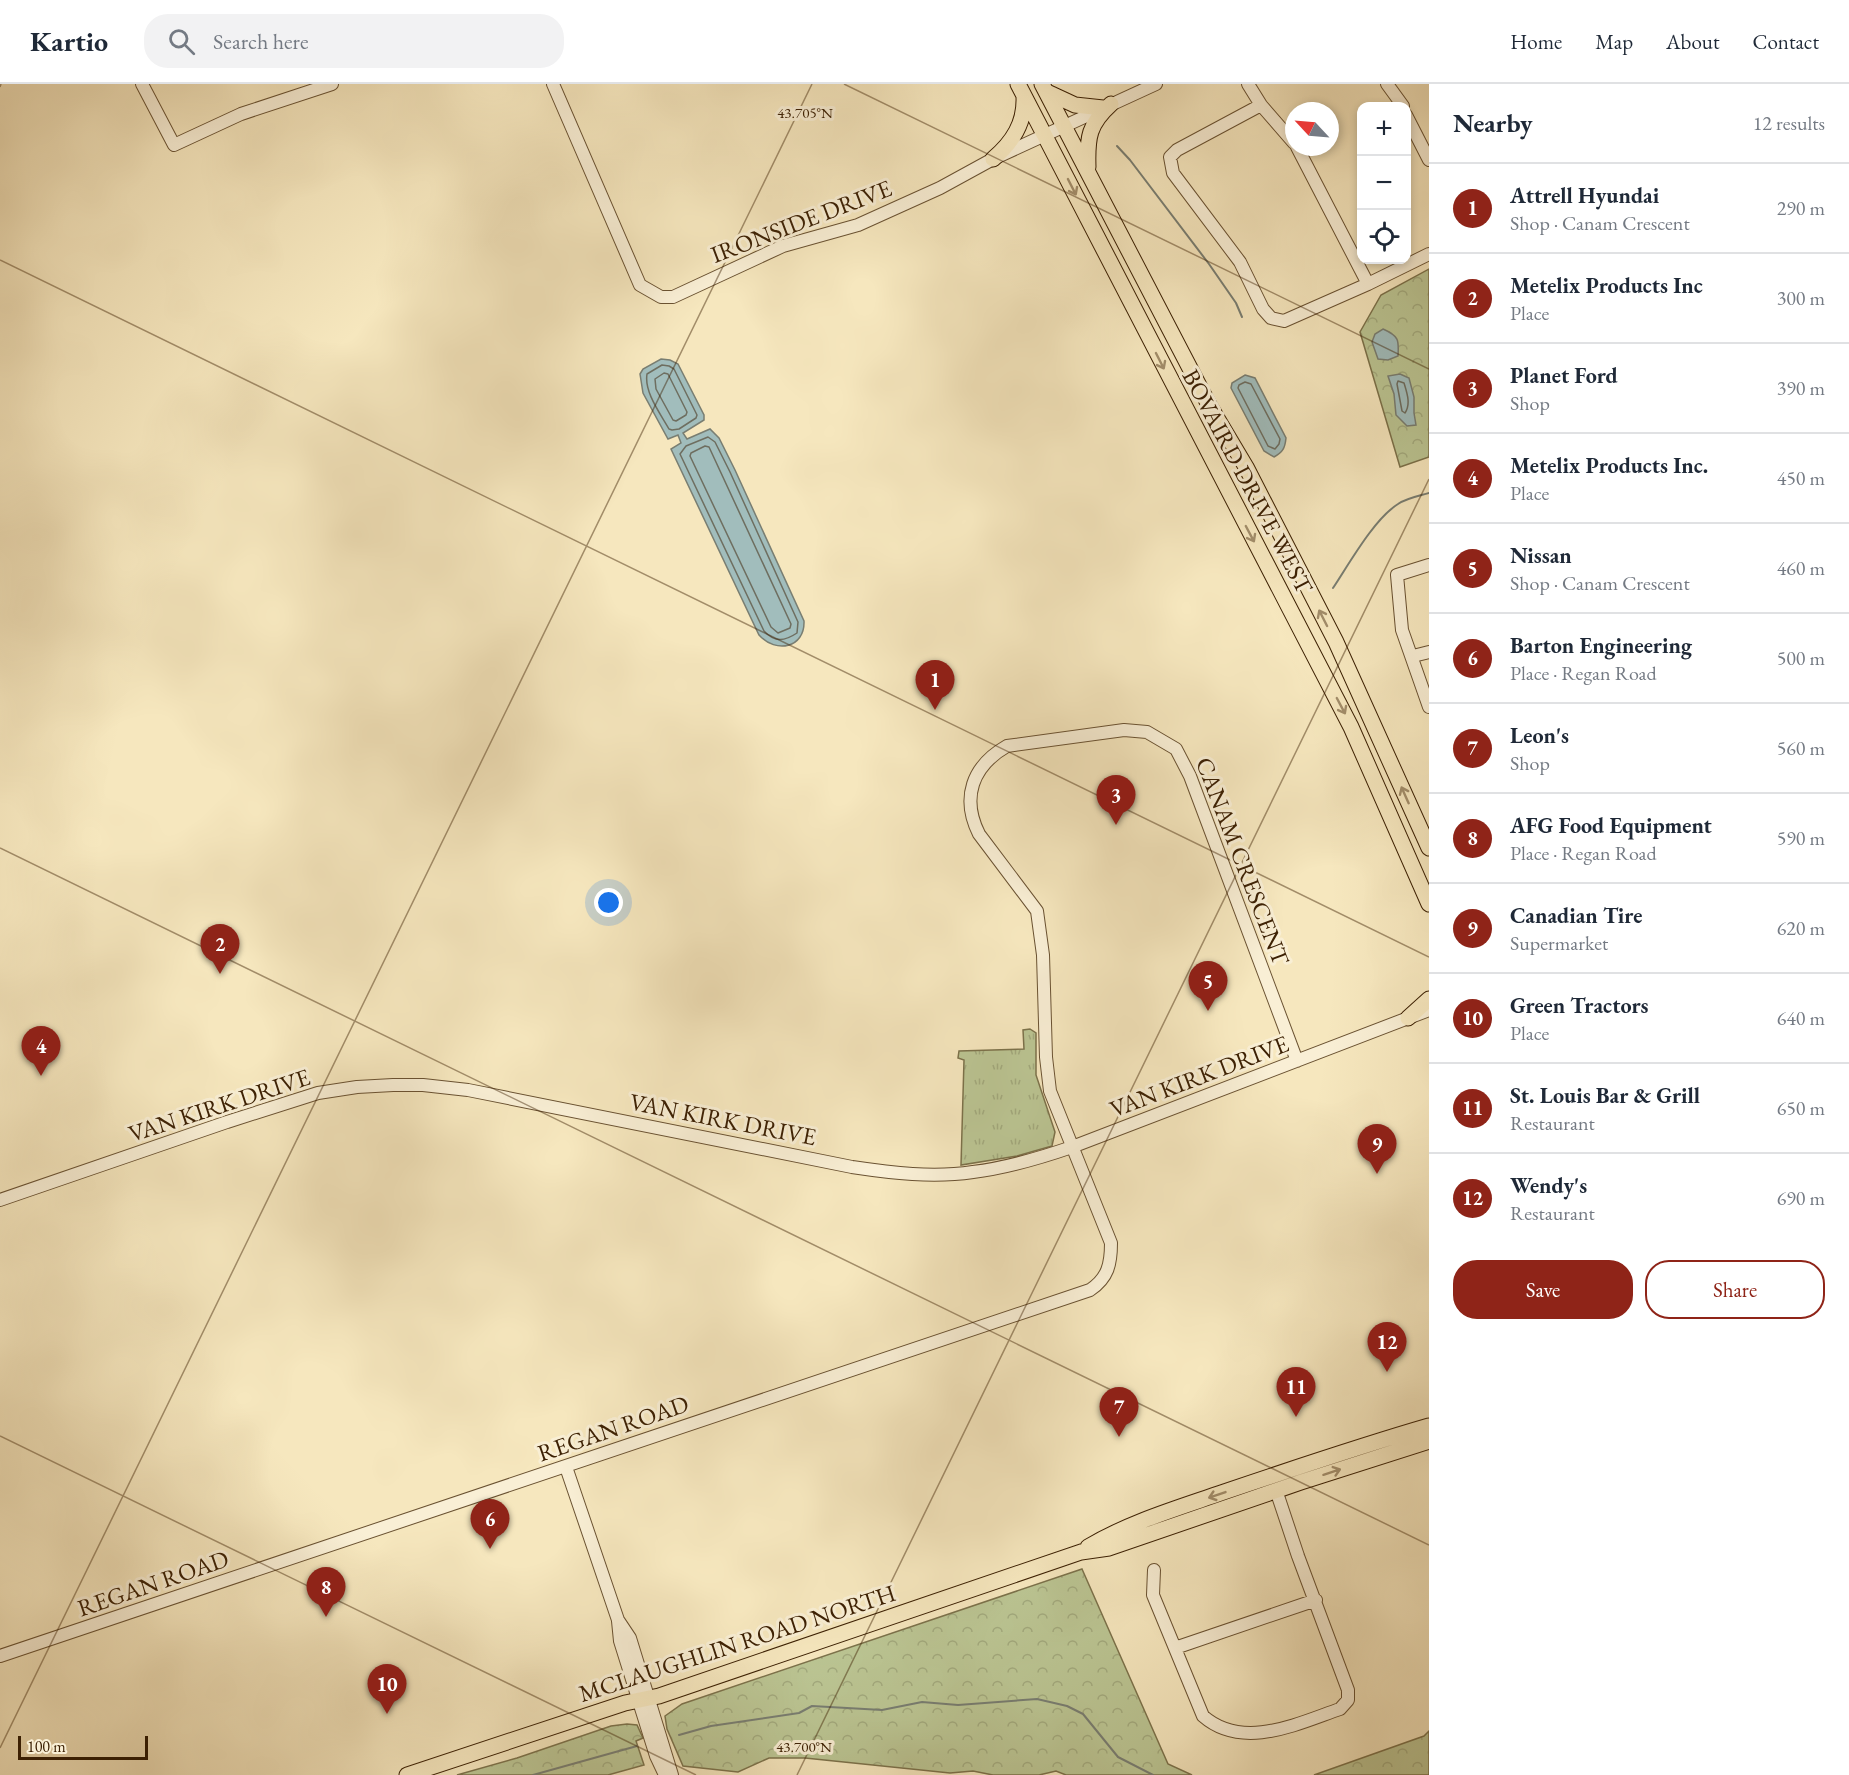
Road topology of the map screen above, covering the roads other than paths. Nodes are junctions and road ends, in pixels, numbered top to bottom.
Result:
1 (142, 84) edge
2 (332, 84) edge
3 (553, 84) edge
4 (1156, 84) edge
5 (1248, 84) edge
6 (1387, 84) edge
7 (1044, 87) edge
8 (1021, 91) edge
9 (1399, 102) edge
10 (1261, 105) junction
11 (1107, 106) junction
12 (1411, 123) edge
13 (1064, 126) junction
14 (1285, 133) edge
15 (1045, 135) junction
16 (1302, 156) edge
17 (993, 159) junction
18 (1429, 160) edge
19 (1089, 173) junction
20 (1429, 254) edge
21 (1368, 284) junction
22 (1429, 565) edge
23 (1429, 652) edge
24 (1413, 656) junction
25 (1429, 707) edge
26 (1429, 848) edge
27 (1429, 903) edge
28 (1428, 1008) edge
29 (1408, 1018) joint
30 (1297, 1061) junction
31 (1072, 1147) junction
32 (0, 1200) edge
33 (1429, 1427) edge
34 (1422, 1444) edge
35 (566, 1467) junction
36 (1276, 1490) junction
37 (1081, 1552) junction
38 (1154, 1570) dead end
39 (1316, 1600) junction
40 (1175, 1648) junction
41 (0, 1656) edge
42 (644, 1699) junction
43 (407, 1775) edge
44 (665, 1775) edge
45 (672, 1775) edge

1 - 2 street
3 - 17 street, IRONSIDE DRIVE
4 - 11 street, IRONSIDE DRIVE
5 - 10 street
6 - 9 street
7 - 11 main road
7 - 13 main road, BOVAIRD DRIVE WEST
8 - 15 main road, BOVAIRD DRIVE WEST
8 - 17 main road
10 - 14 street
10 - 21 street
11 - 13 street, IRONSIDE DRIVE
11 - 19 main road
12 - 18 street
13 - 15 street, IRONSIDE DRIVE
13 - 19 main road, BOVAIRD DRIVE WEST
15 - 17 street, IRONSIDE DRIVE
15 -> 27 main road, BOVAIRD DRIVE WEST
16 - 21 street
26 -> 19 main road, BOVAIRD DRIVE WEST
20 - 21 street
22 - 24 street
23 - 24 street
24 - 25 street
28 - 29 main road
29 - 30 street, VAN KIRK DRIVE
30 - 31 street, VAN KIRK DRIVE
30 - 31 street, CANAM CRESCENT
31 - 32 street, VAN KIRK DRIVE
31 - 35 street, REGAN ROAD
33 - 34 main road
33 -> 37 main road, MCLAUGHLIN ROAD NORTH
36 -> 34 main road, MCLAUGHLIN ROAD NORTH
35 - 41 street, REGAN ROAD
35 - 42 street
36 - 37 main road, MCLAUGHLIN ROAD NORTH
36 - 39 street
37 - 42 main road, MCLAUGHLIN ROAD NORTH
38 - 40 street
39 - 40 street
39 - 40 street
42 - 43 main road, MCLAUGHLIN ROAD NORTH
42 - 44 street
42 - 45 street

